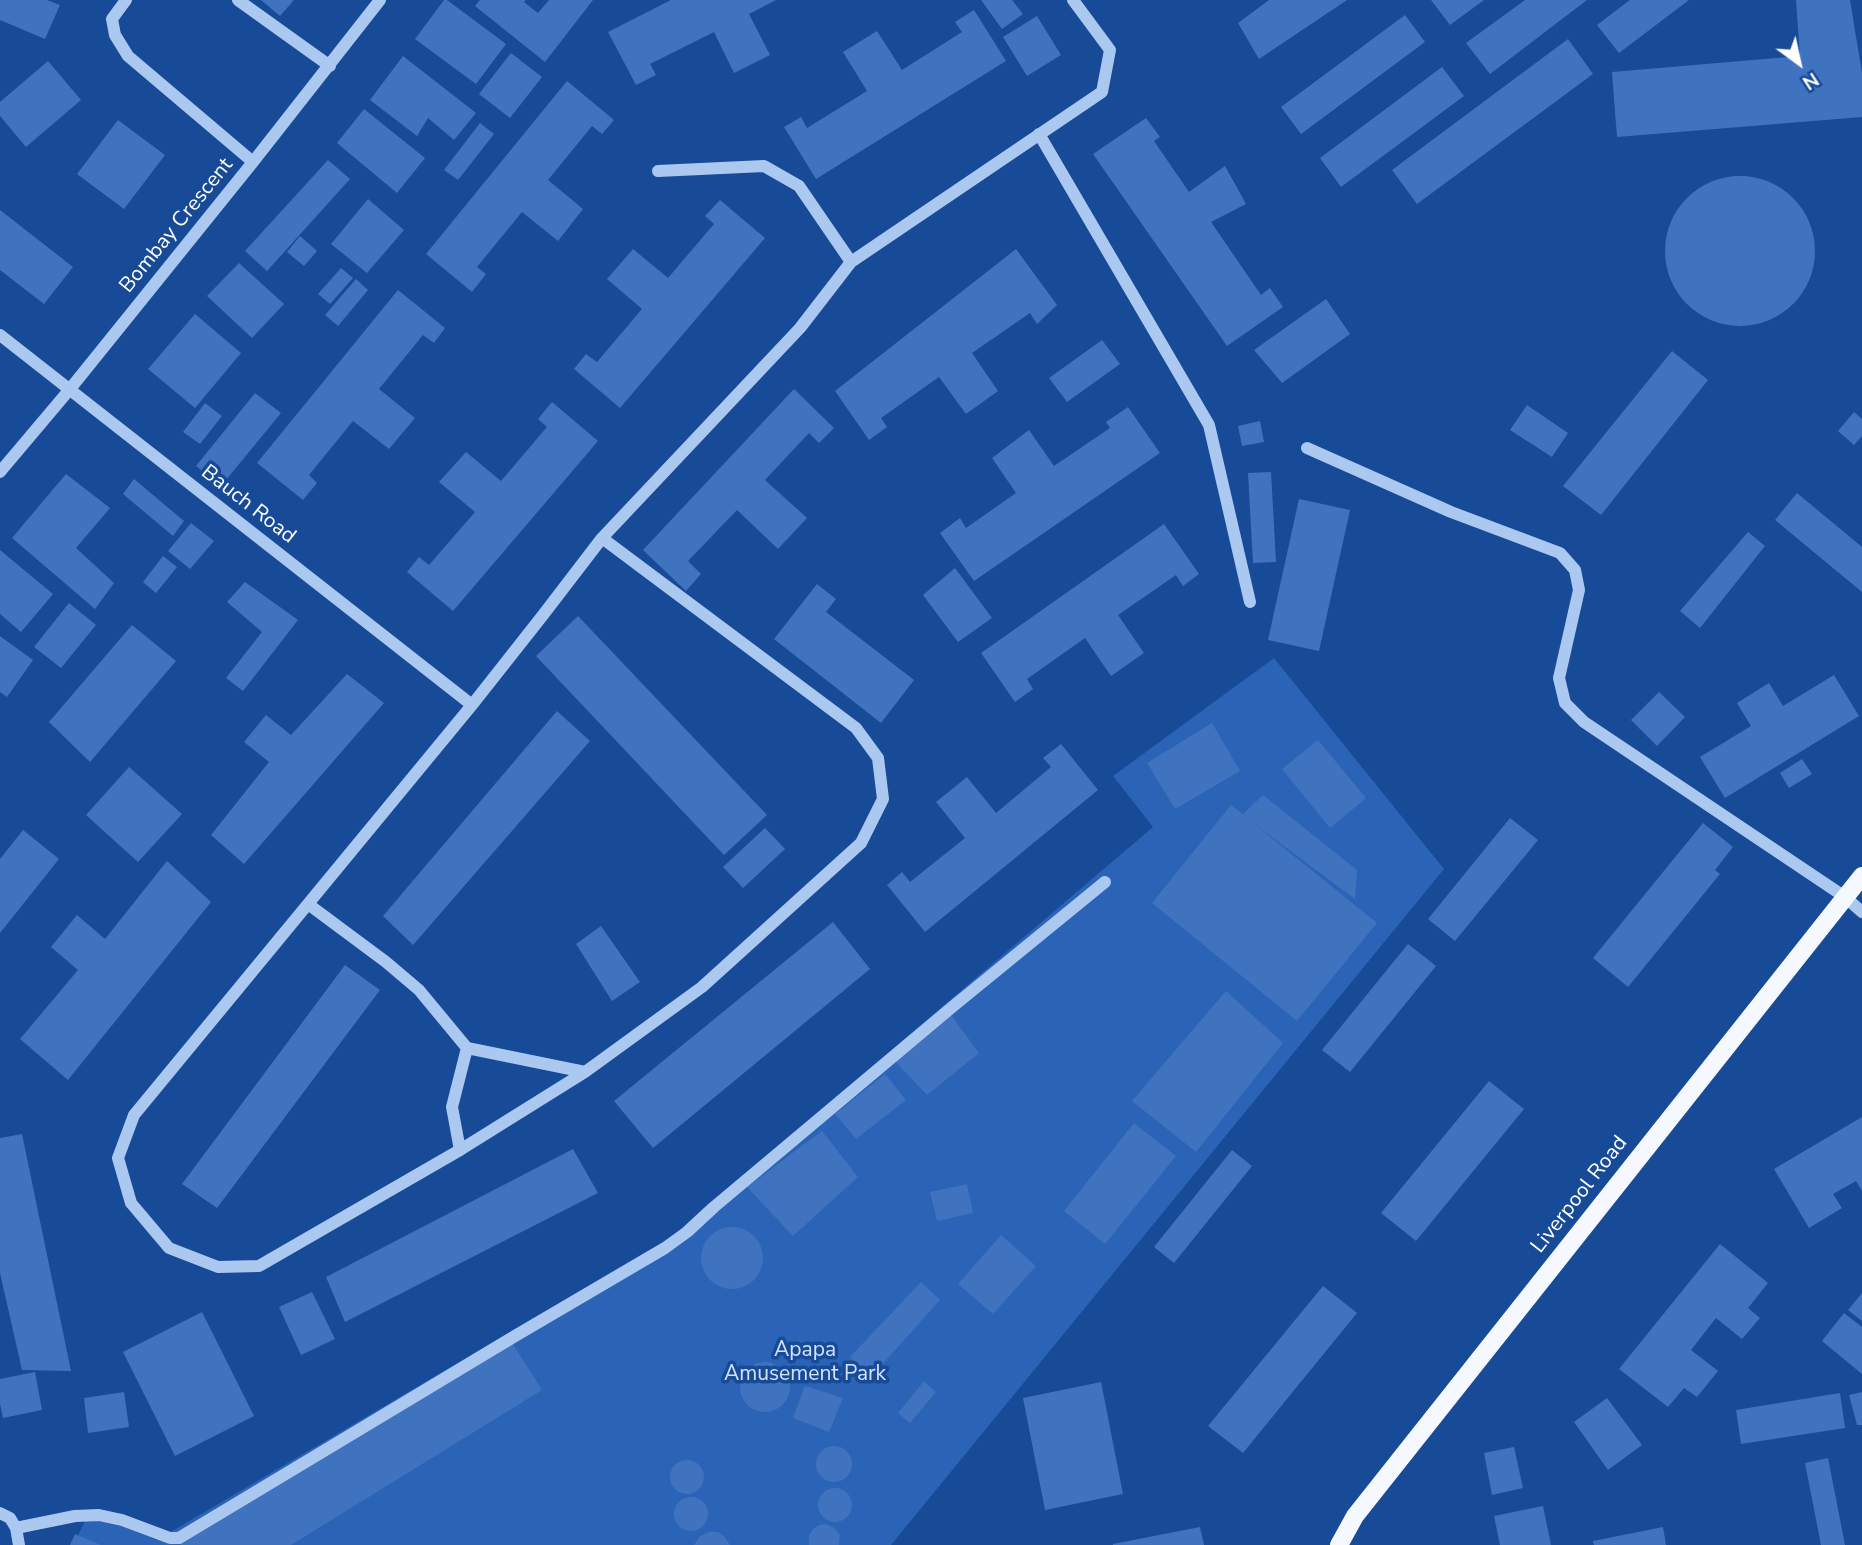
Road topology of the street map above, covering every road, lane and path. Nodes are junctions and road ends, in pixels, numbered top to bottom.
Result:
1 (126, 0) edge
2 (237, 0) edge
3 (380, 0) edge
4 (1073, 0) edge
5 (330, 66) junction
6 (1039, 134) junction
7 (253, 162) junction
8 (658, 171) dead end
9 (851, 262) junction
10 (0, 335) edge
11 (70, 389) junction
12 (1307, 448) dead end
13 (0, 472) edge
14 (602, 538) junction
15 (1250, 602) dead end
16 (472, 705) junction
17 (1862, 876) edge
18 (1105, 882) dead end
19 (1844, 897) junction
20 (308, 904) junction
21 (1862, 912) edge
22 (467, 1048) junction
23 (585, 1072) junction
24 (460, 1150) junction
25 (0, 1513) edge
26 (16, 1528) junction
27 (19, 1545) edge
28 (1339, 1545) edge

1 - 7 street
2 - 5 street
3 - 5 street, Bombay Crescent
4 - 6 street
5 - 7 street, Bombay Crescent
6 - 9 street
6 - 15 street
7 - 11 street, Bombay Crescent
8 - 9 street
9 - 14 street
10 - 11 street, Bauch Road
11 - 13 street, Bombay Crescent
11 - 16 street, Bauch Road
12 - 19 street
14 - 16 street
14 - 23 street
16 - 20 street
17 - 19 main road, Liverpool Road
18 - 26 street
19 - 21 street
19 - 28 main road, Liverpool Road
20 - 22 street
20 - 24 street
22 - 23 street
22 - 24 street
23 - 24 street
25 - 26 street
26 - 27 street

